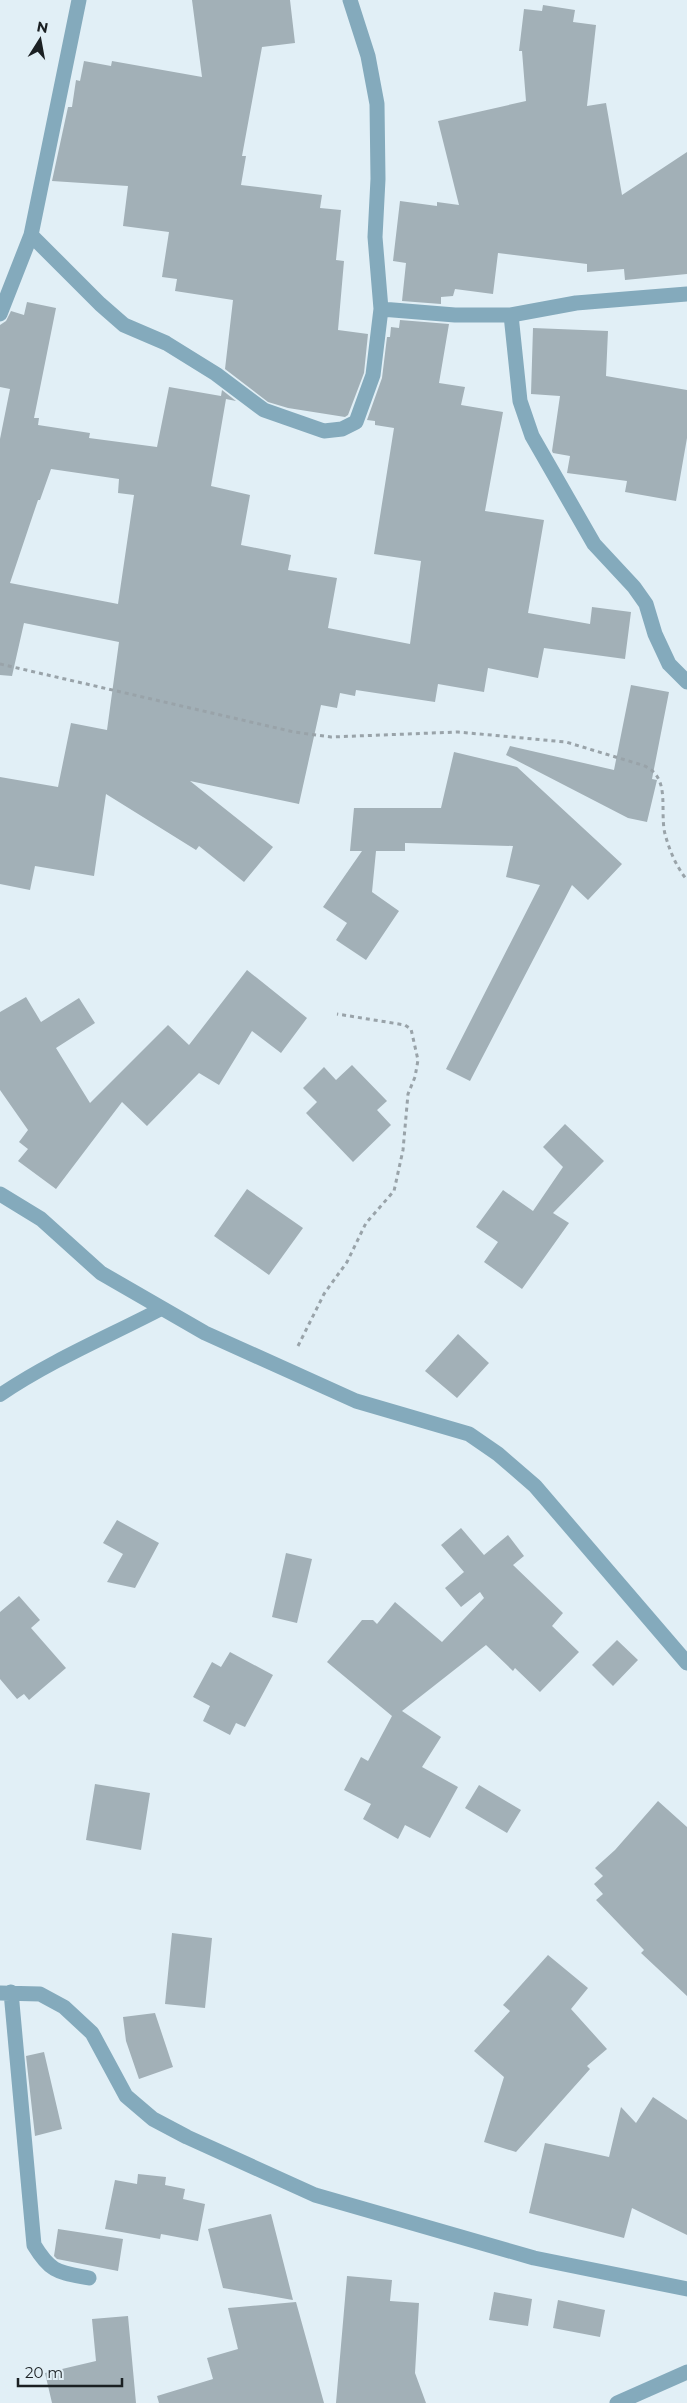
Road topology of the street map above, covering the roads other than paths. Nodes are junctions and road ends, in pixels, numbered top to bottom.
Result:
1 (79, 0) edge
2 (350, 0) edge
3 (32, 235) junction
4 (687, 294) edge
5 (381, 309) junction
6 (0, 314) edge
7 (511, 315) junction
8 (687, 682) edge
9 (0, 1194) edge
10 (161, 1309) junction
11 (0, 1395) edge
12 (687, 1663) edge
13 (5, 1992) edge
14 (89, 2278) dead end
15 (687, 2289) edge
16 (687, 2372) edge
17 (617, 2403) edge

1 - 3 street
2 - 5 street
3 - 5 street
3 - 6 street
4 - 7 street
5 - 7 street
7 - 8 street
9 - 10 street
10 - 11 lane
10 - 12 street
13 - 14 street
13 - 15 street
16 - 17 street

